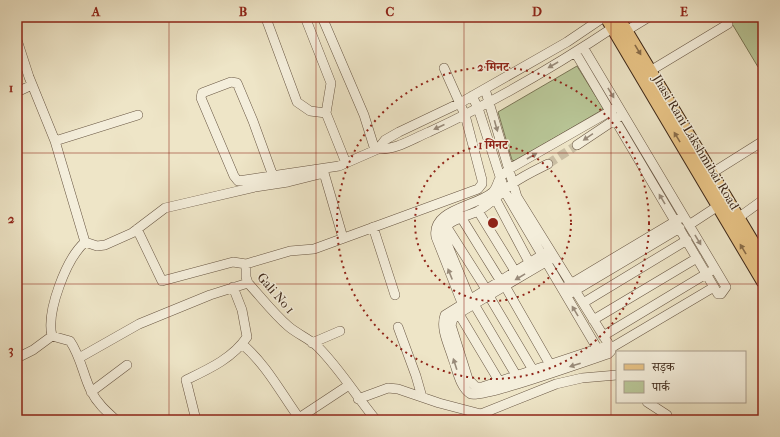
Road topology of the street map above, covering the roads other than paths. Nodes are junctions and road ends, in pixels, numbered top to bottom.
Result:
1 (267, 17) edge
2 (305, 17) edge
3 (322, 17) edge
4 (605, 17) edge
5 (649, 17) edge
6 (724, 17) edge
7 (620, 25) edge
8 (17, 40) edge
9 (584, 47) junction
10 (575, 52) junction
11 (444, 68) dead end
12 (650, 71) junction
13 (601, 76) junction
14 (592, 81) junction
15 (32, 85) junction
16 (485, 89) junction
17 (17, 92) edge
18 (472, 96) junction
19 (489, 102) junction
20 (460, 103) junction
21 (619, 106) junction
22 (478, 108) junction
23 (610, 111) junction
24 (326, 113) junction
25 (624, 114) junction
26 (138, 115) dead end
27 (465, 115) junction
28 (615, 120) junction
29 (55, 141) junction
30 (763, 141) edge
31 (577, 145) tunnel mouth
32 (376, 149) junction
33 (651, 161) junction
34 (346, 163) junction
35 (548, 164) tunnel mouth
36 (643, 166) junction
37 (508, 169) junction
38 (712, 173) junction
39 (273, 176) junction
40 (500, 177) junction
41 (512, 184) junction
42 (504, 192) junction
43 (496, 200) junction
44 (763, 200) edge
45 (718, 206) junction
46 (478, 211) junction
47 (459, 214) junction
48 (684, 216) junction
49 (738, 218) junction
50 (677, 224) junction
51 (689, 225) junction
52 (446, 226) junction
53 (373, 227) junction
54 (138, 229) junction
55 (343, 238) junction
56 (687, 240) junction
57 (85, 242) junction
58 (552, 254) junction
59 (697, 258) junction
60 (543, 259) junction
61 (763, 259) edge
62 (529, 262) junction
63 (246, 264) junction
64 (715, 269) junction
65 (515, 271) junction
66 (707, 274) junction
67 (763, 282) edge
68 (248, 283) junction
69 (502, 283) junction
70 (233, 287) junction
71 (573, 287) junction
72 (714, 287) junction
73 (487, 292) junction
74 (564, 293) junction
75 (395, 295) dead end
76 (583, 303) junction
77 (467, 306) junction
78 (593, 320) junction
79 (398, 327) dead end
80 (340, 331) dead end
81 (52, 336) junction
82 (603, 336) junction
83 (312, 343) junction
84 (242, 344) junction
85 (610, 347) junction
86 (600, 353) junction
87 (17, 358) edge
88 (80, 358) junction
89 (127, 365) dead end
90 (552, 368) junction
91 (533, 370) junction
92 (516, 375) junction
93 (616, 375) edge
94 (349, 385) junction
95 (501, 385) junction
96 (92, 392) junction
97 (422, 397) junction
98 (358, 399) junction
99 (649, 403) edge
100 (481, 414) junction
101 (667, 415) dead end
102 (297, 419) edge
103 (116, 420) edge
104 (196, 420) edge
105 (376, 420) edge
106 (493, 420) edge

1 - 24 street
2 - 24 street
3 - 32 street
4 - 7 main road, Jhasi Rani Lakshmibai Road
4 - 16 street
5 - 7 street
6 - 12 street
7 - 9 street
7 -> 12 main road, Jhasi Rani Lakshmibai Road
45 -> 7 main road, Jhasi Rani Lakshmibai Road
8 - 15 street
9 - 10 street
9 - 13 street
10 - 14 street
10 -> 19 street
11 - 20 street
12 - 38 main road, Jhasi Rani Lakshmibai Road
13 - 14 street
13 -> 21 street
14 - 23 street
15 - 17 street
15 - 29 street
16 - 18 street
16 - 19 street
18 - 20 street
18 - 22 street
19 - 22 street
19 -> 37 street
20 - 27 street
20 - 32 street
21 - 23 street
21 - 25 street
22 - 27 street
22 - 40 street
23 - 28 street
37 -> 23 street
24 - 34 street
25 - 28 street
25 - 33 street
26 - 29 street
27 -> 32 street
27 - 53 street
28 -> 31 street
28 - 36 street
29 - 57 street
30 - 38 street
32 - 34 street
33 - 36 street
33 - 48 street
34 - 39 street
35 - 41 street
50 -> 36 street
37 - 40 street
37 - 41 street
38 - 49 main road, Jhasi Rani Lakshmibai Road
39 - 39 street
40 - 42 street
40 - 47 street
41 - 42 street
41 - 58 street
42 - 43 street
42 - 60 street
43 - 46 street
43 - 62 street
44 - 49 street
45 - 51 street
67 -> 45 main road, Jhasi Rani Lakshmibai Road
46 - 47 street
46 - 65 street
47 - 52 street
47 - 69 street
77 -> 47 street
48 - 50 street
48 - 51 street
49 - 61 main road, Jhasi Rani Lakshmibai Road
50 - 56 street
50 - 71 street
51 -> 64 street
52 - 73 street
52 - 77 street
53 - 55 street
53 - 75 street
54 - 55 street
54 - 57 street
54 - 63 street
55 - 63 street
56 - 59 street
56 - 76 street
57 - 81 street
58 - 60 street
58 - 71 street
59 - 66 street
59 - 78 street
60 - 62 street
60 -> 69 street
60 - 74 street
62 - 65 street
63 - 68 street, Gali No 1
64 - 66 street
64 - 72 street
65 - 69 street
66 - 72 street
66 - 82 street
68 - 70 street
68 - 83 street, Gali No 1
69 - 73 street
69 - 90 street
70 - 84 street
70 - 88 street
71 - 74 street
71 - 76 street
72 - 85 street
73 - 77 street
73 - 91 street
86 -> 74 street
76 - 78 street
77 - 92 street
77 - 95 street
77 - 95 street
78 - 82 street
79 - 97 street
80 - 83 street
81 - 87 street
81 - 88 street
82 - 85 street
83 - 94 street, Gali No 1
84 - 102 street
84 - 104 street
85 - 86 street
86 - 90 street
88 - 96 street
89 - 96 street
90 - 91 street
90 - 95 street
91 - 92 street
92 - 95 street
93 - 100 street
94 - 98 street, Gali No 1
94 - 102 street
96 - 103 street
97 - 98 street
97 - 100 street
98 - 105 street, Gali No 1
99 - 101 street
100 - 106 street

